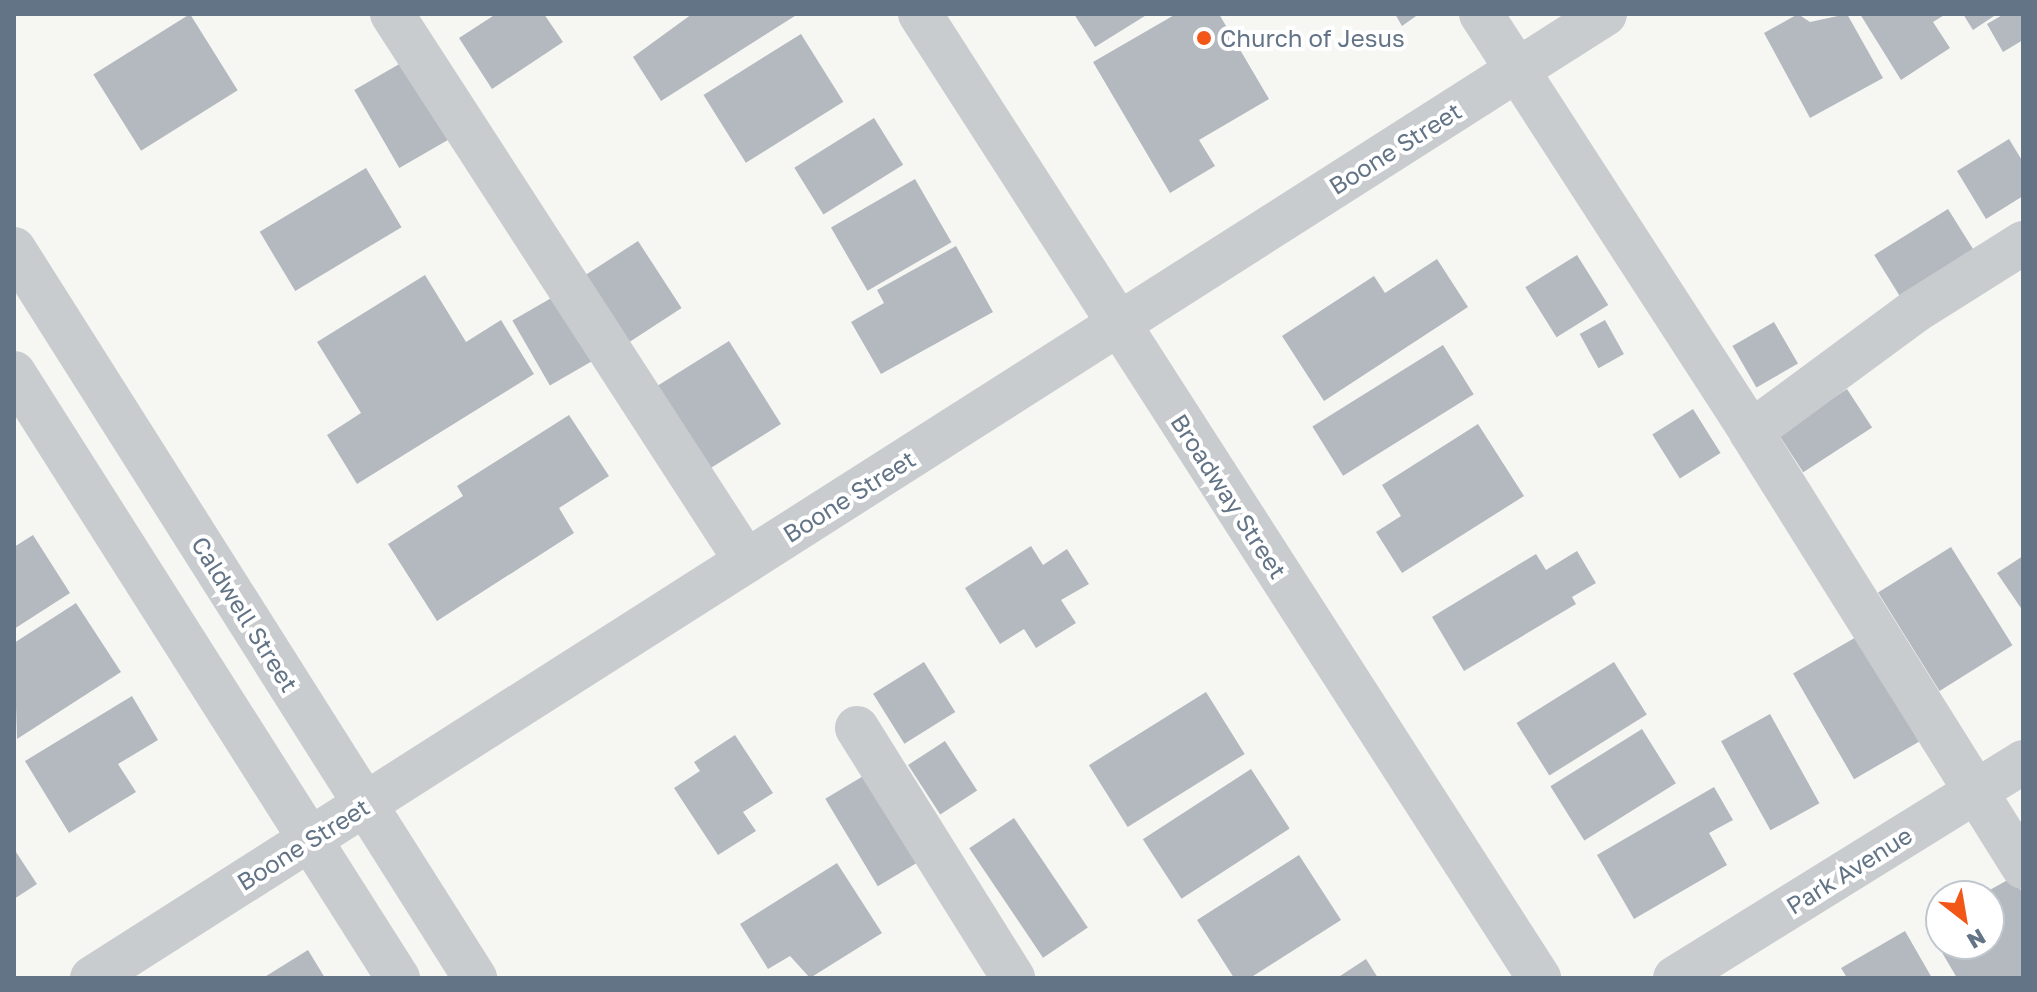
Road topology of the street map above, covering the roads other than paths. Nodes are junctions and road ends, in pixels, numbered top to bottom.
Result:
1 (392, 14) edge
2 (920, 14) edge
3 (1481, 14) edge
4 (1605, 14) edge
5 (1516, 71) junction
6 (2023, 243) edge
7 (14, 249) edge
8 (1119, 324) junction
9 (14, 373) edge
10 (1751, 432) junction
11 (746, 561) junction
12 (857, 728) dead end
13 (2023, 762) edge
14 (1976, 791) junction
15 (365, 804) junction
16 (310, 840) junction
17 (2023, 867) edge
18 (92, 978) edge
19 (398, 978) edge
20 (475, 978) edge
21 (1013, 978) edge
22 (1539, 978) edge
23 (1675, 978) edge

1 - 11 street
2 - 8 street, Broadway Street
3 - 5 street
4 - 5 street, Boone Street
5 - 8 street, Boone Street
5 - 10 street
6 - 10 street
7 - 15 street, Caldwell Street
8 - 11 street, Boone Street
8 - 22 street, Broadway Street
9 - 16 street
10 - 14 street
11 - 15 street, Boone Street
12 - 21 street
13 - 14 street, Park Avenue
14 - 17 street
14 - 23 street, Park Avenue
15 - 16 street, Boone Street
15 - 20 street, Caldwell Street
16 - 18 street, Boone Street
16 - 19 street

